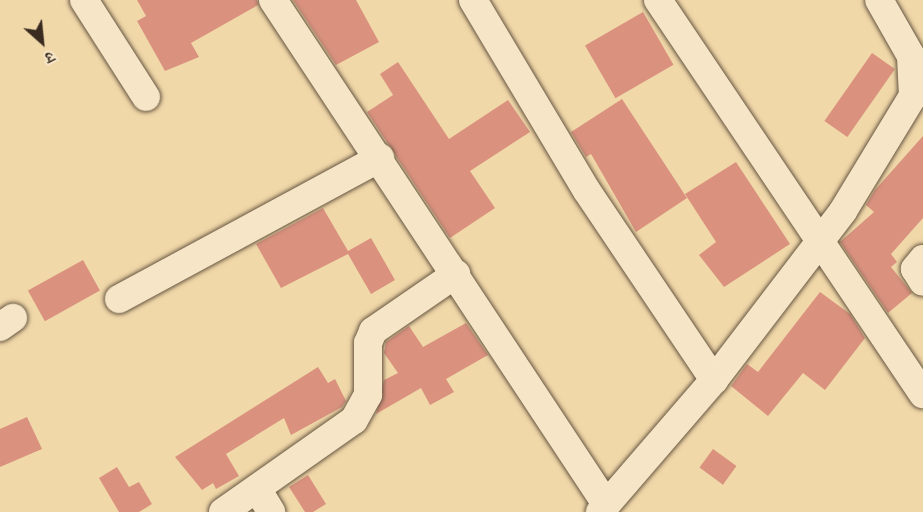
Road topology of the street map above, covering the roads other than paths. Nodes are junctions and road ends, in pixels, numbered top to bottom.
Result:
1 (84, 0) edge
2 (273, 0) edge
3 (473, 0) edge
4 (658, 0) edge
5 (879, 0) edge
6 (146, 97) dead end
7 (380, 158) junction
8 (818, 242) junction
9 (923, 259) edge
10 (456, 274) junction
11 (923, 282) edge
12 (119, 299) dead end
13 (714, 380) junction
14 (923, 394) edge
15 (264, 501) edge
16 (603, 508) edge
17 (223, 512) edge

1 - 6 street
2 - 7 street
3 - 13 street
4 - 8 street
5 - 8 street
7 - 10 street
7 - 12 street
8 - 13 street
8 - 14 street
9 - 11 street
10 - 15 street
10 - 16 street
13 - 16 street
15 - 17 street

